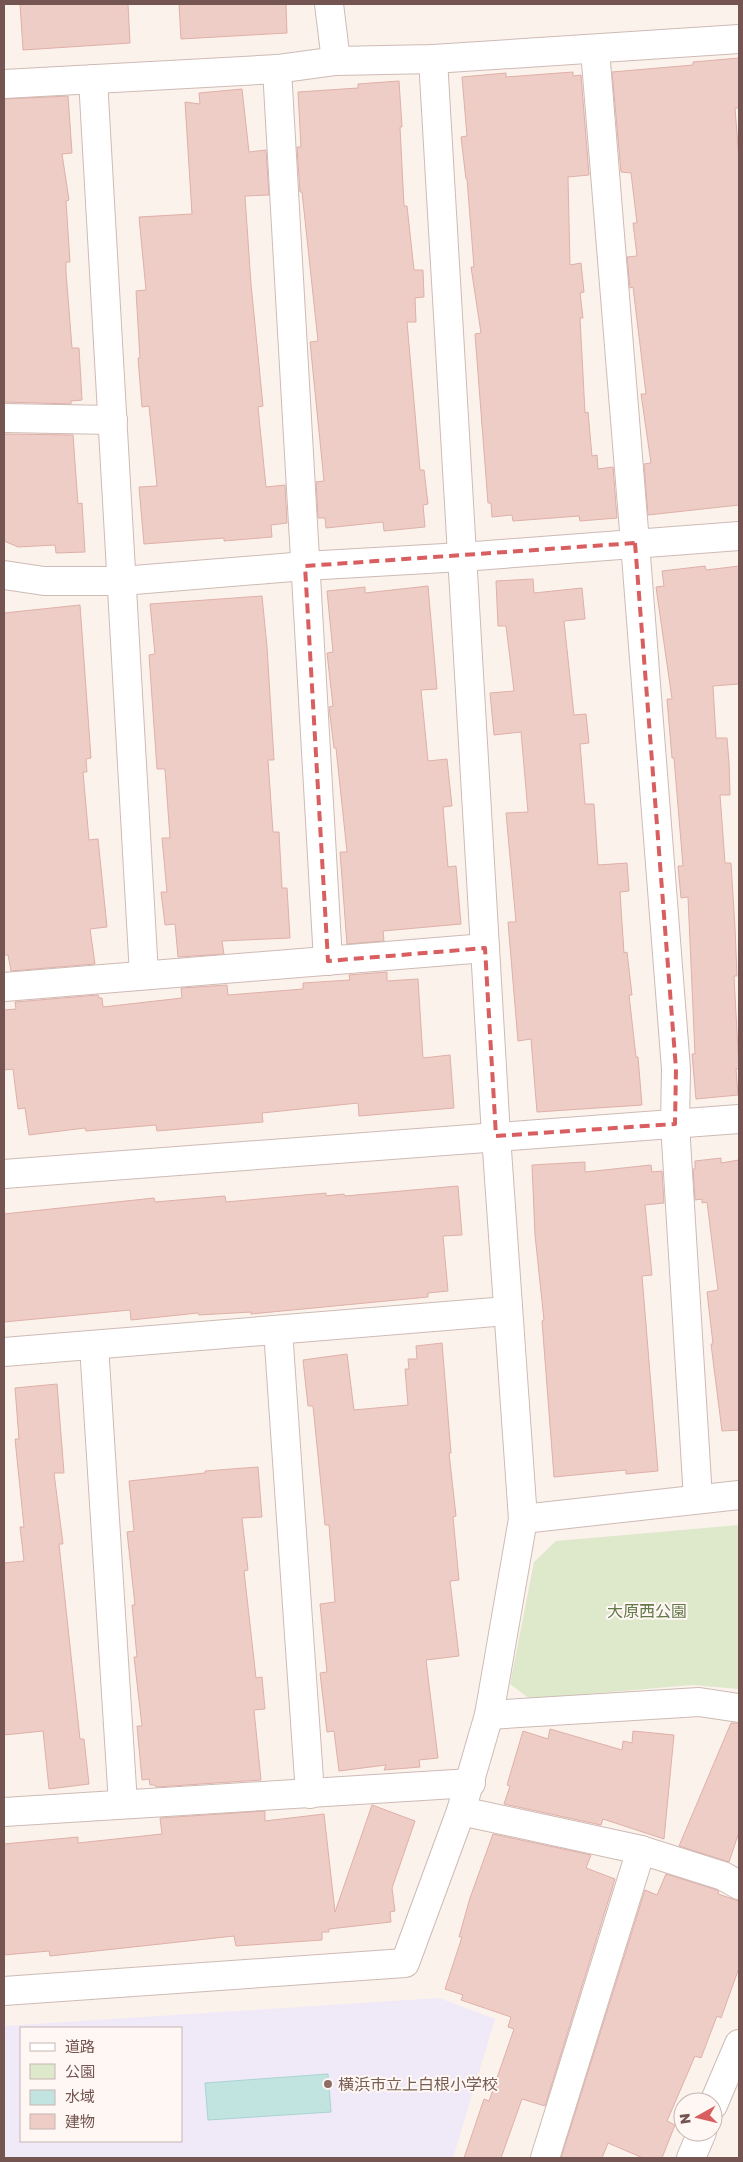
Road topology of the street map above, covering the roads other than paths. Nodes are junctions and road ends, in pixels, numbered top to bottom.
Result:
1 (329, 4) edge
2 (739, 39) edge
3 (595, 50) junction
4 (433, 59) junction
5 (336, 61) junction
6 (276, 68) junction
7 (93, 79) junction
8 (4, 84) edge
9 (4, 418) edge
10 (113, 420) junction
11 (739, 536) edge
12 (635, 543) junction
13 (462, 557) junction
14 (305, 566) junction
15 (4, 575) edge
16 (122, 581) junction
17 (485, 948) junction
18 (328, 961) junction
19 (144, 975) junction
20 (4, 987) edge
21 (739, 1119) edge
22 (675, 1124) junction
23 (496, 1136) junction
24 (4, 1174) edge
25 (506, 1310) junction
26 (278, 1330) junction
27 (94, 1345) junction
28 (4, 1352) edge
29 (739, 1496) edge
30 (698, 1499) junction
31 (523, 1519) junction
32 (739, 1708) edge
33 (489, 1715) junction
34 (471, 1783) junction
35 (310, 1794) junction
36 (123, 1804) junction
37 (461, 1810) junction
38 (4, 1812) edge
39 (641, 1850) junction
40 (739, 1885) edge
41 (4, 1991) edge
42 (739, 2044) edge
43 (719, 2092) edge
44 (697, 2142) edge
45 (545, 2158) edge
46 (690, 2158) edge

1 - 5 street
2 - 3 street
3 - 4 street
3 - 12 street
4 - 5 street
4 - 13 street
5 - 6 street
6 - 7 street
6 - 14 street
7 - 8 street
7 - 10 street
9 - 10 street
10 - 16 street
11 - 12 street
12 - 13 street
12 - 22 street
13 - 14 street
13 - 17 street
14 - 16 street
14 - 18 street
15 - 16 street
16 - 19 street
17 - 18 street
17 - 23 street
18 - 19 street
19 - 20 street
21 - 22 street
22 - 23 street
22 - 30 street
23 - 24 street
23 - 25 street
25 - 26 street
25 - 31 street
26 - 27 street
26 - 35 street
27 - 28 street
27 - 36 street
29 - 30 street
30 - 31 street
31 - 33 street
32 - 33 street
33 - 34 street
34 - 35 street
34 - 37 street
35 - 36 street
36 - 38 street
37 - 39 street
37 - 41 street
39 - 40 street
39 - 45 street
42 - 43 street
44 - 46 street

